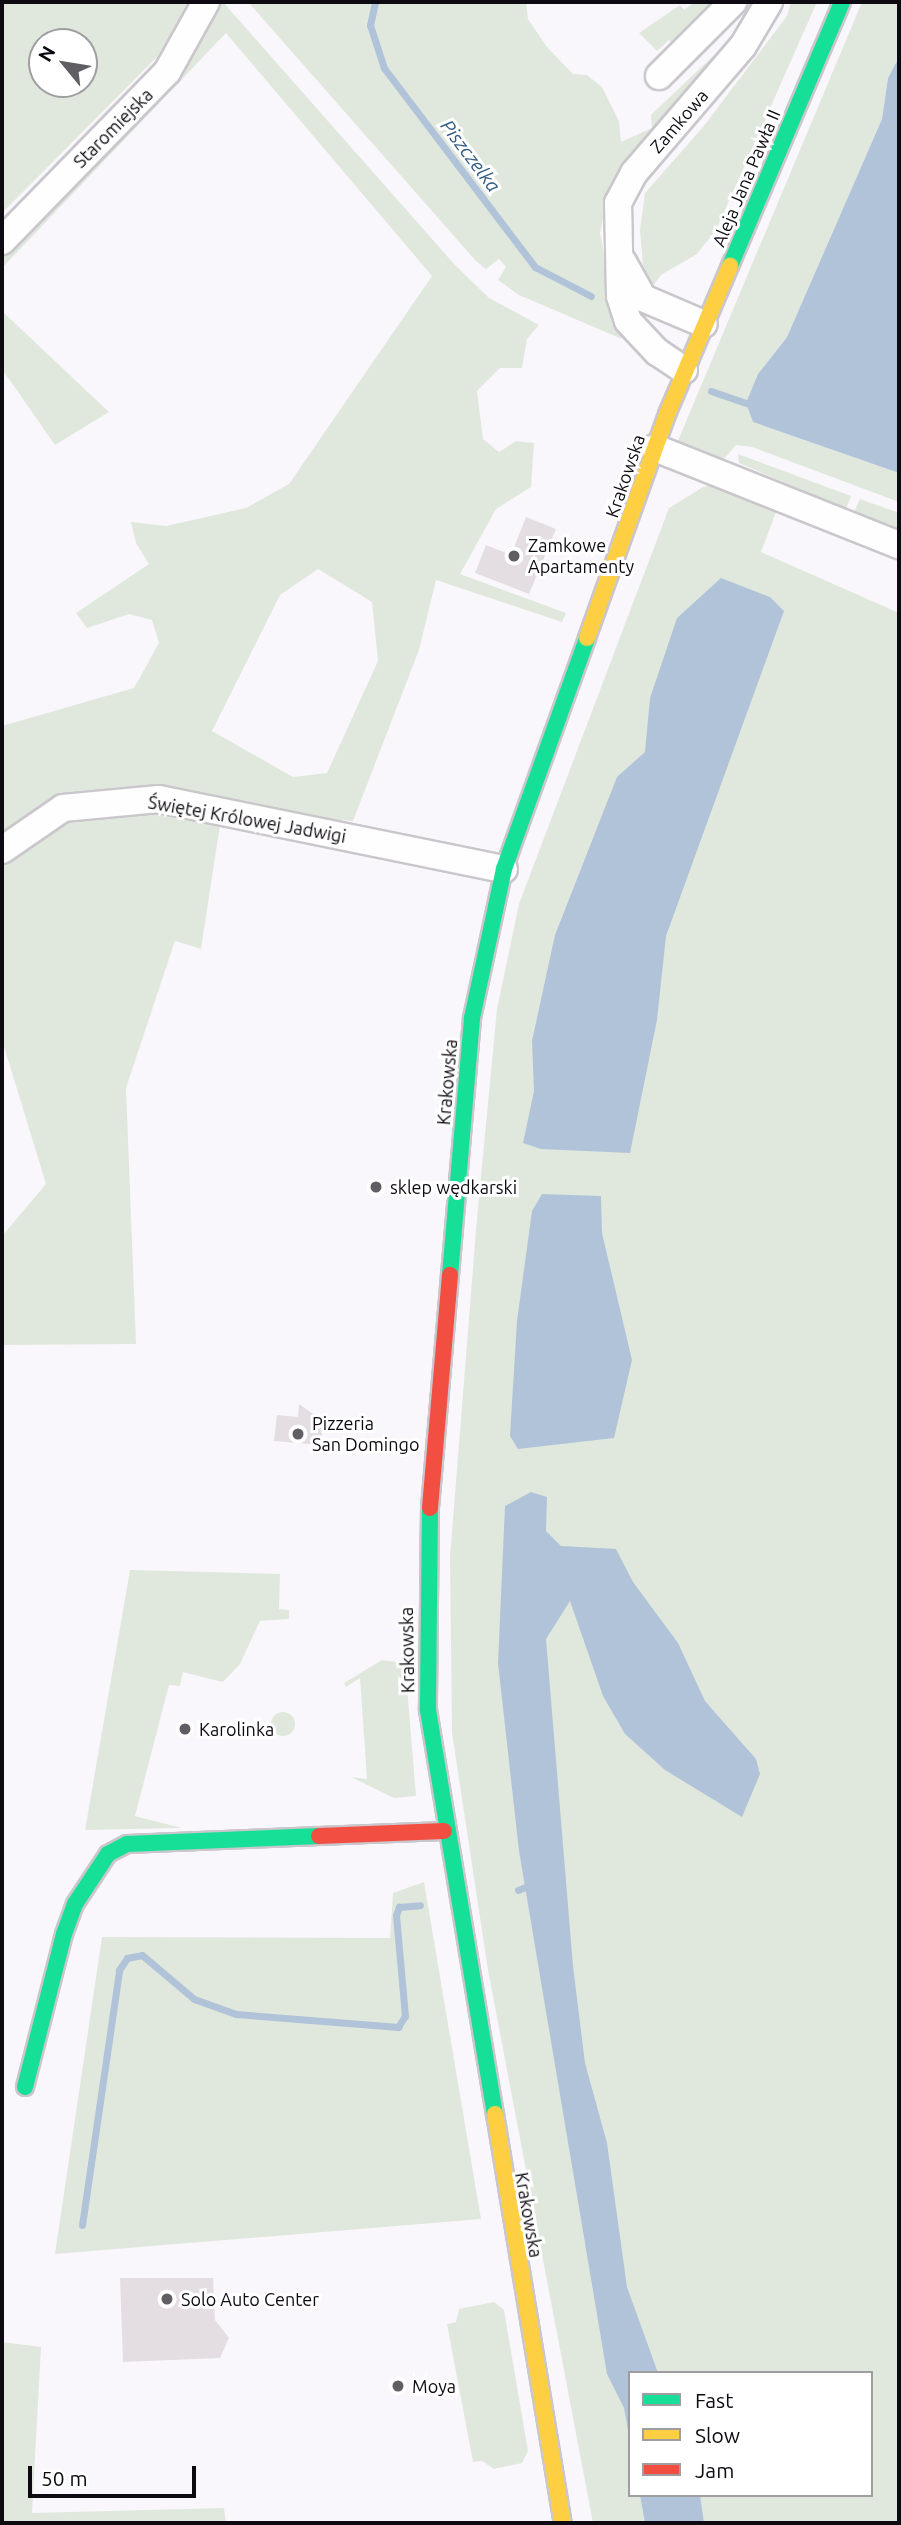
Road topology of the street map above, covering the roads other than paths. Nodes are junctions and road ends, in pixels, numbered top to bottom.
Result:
1 (206, 2) edge
2 (733, 2) edge
3 (769, 2) edge
4 (842, 2) edge
5 (659, 76) dead end
6 (2, 241) edge
7 (618, 251) junction
8 (704, 324) junction
9 (684, 370) junction
10 (654, 448) junction
11 (899, 545) edge
12 (2, 850) edge
13 (504, 869) junction
14 (444, 1831) junction
15 (25, 2087) dead end
16 (563, 2523) edge

1 - 6 street, Staromiejska
2 - 5 street
3 - 7 street, Zamkowa
4 - 8 main road, Aleja Jana Pawła II
7 - 8 street
7 - 9 street, Zamkowa
8 - 9 main road, Aleja Jana Pawła II
9 - 10 main road, Krakowska
10 - 11 street
10 - 13 main road, Krakowska
12 - 13 street, Świętej Królowej Jadwigi
13 - 14 main road, Krakowska
14 - 15 main road
14 - 16 main road, Krakowska

